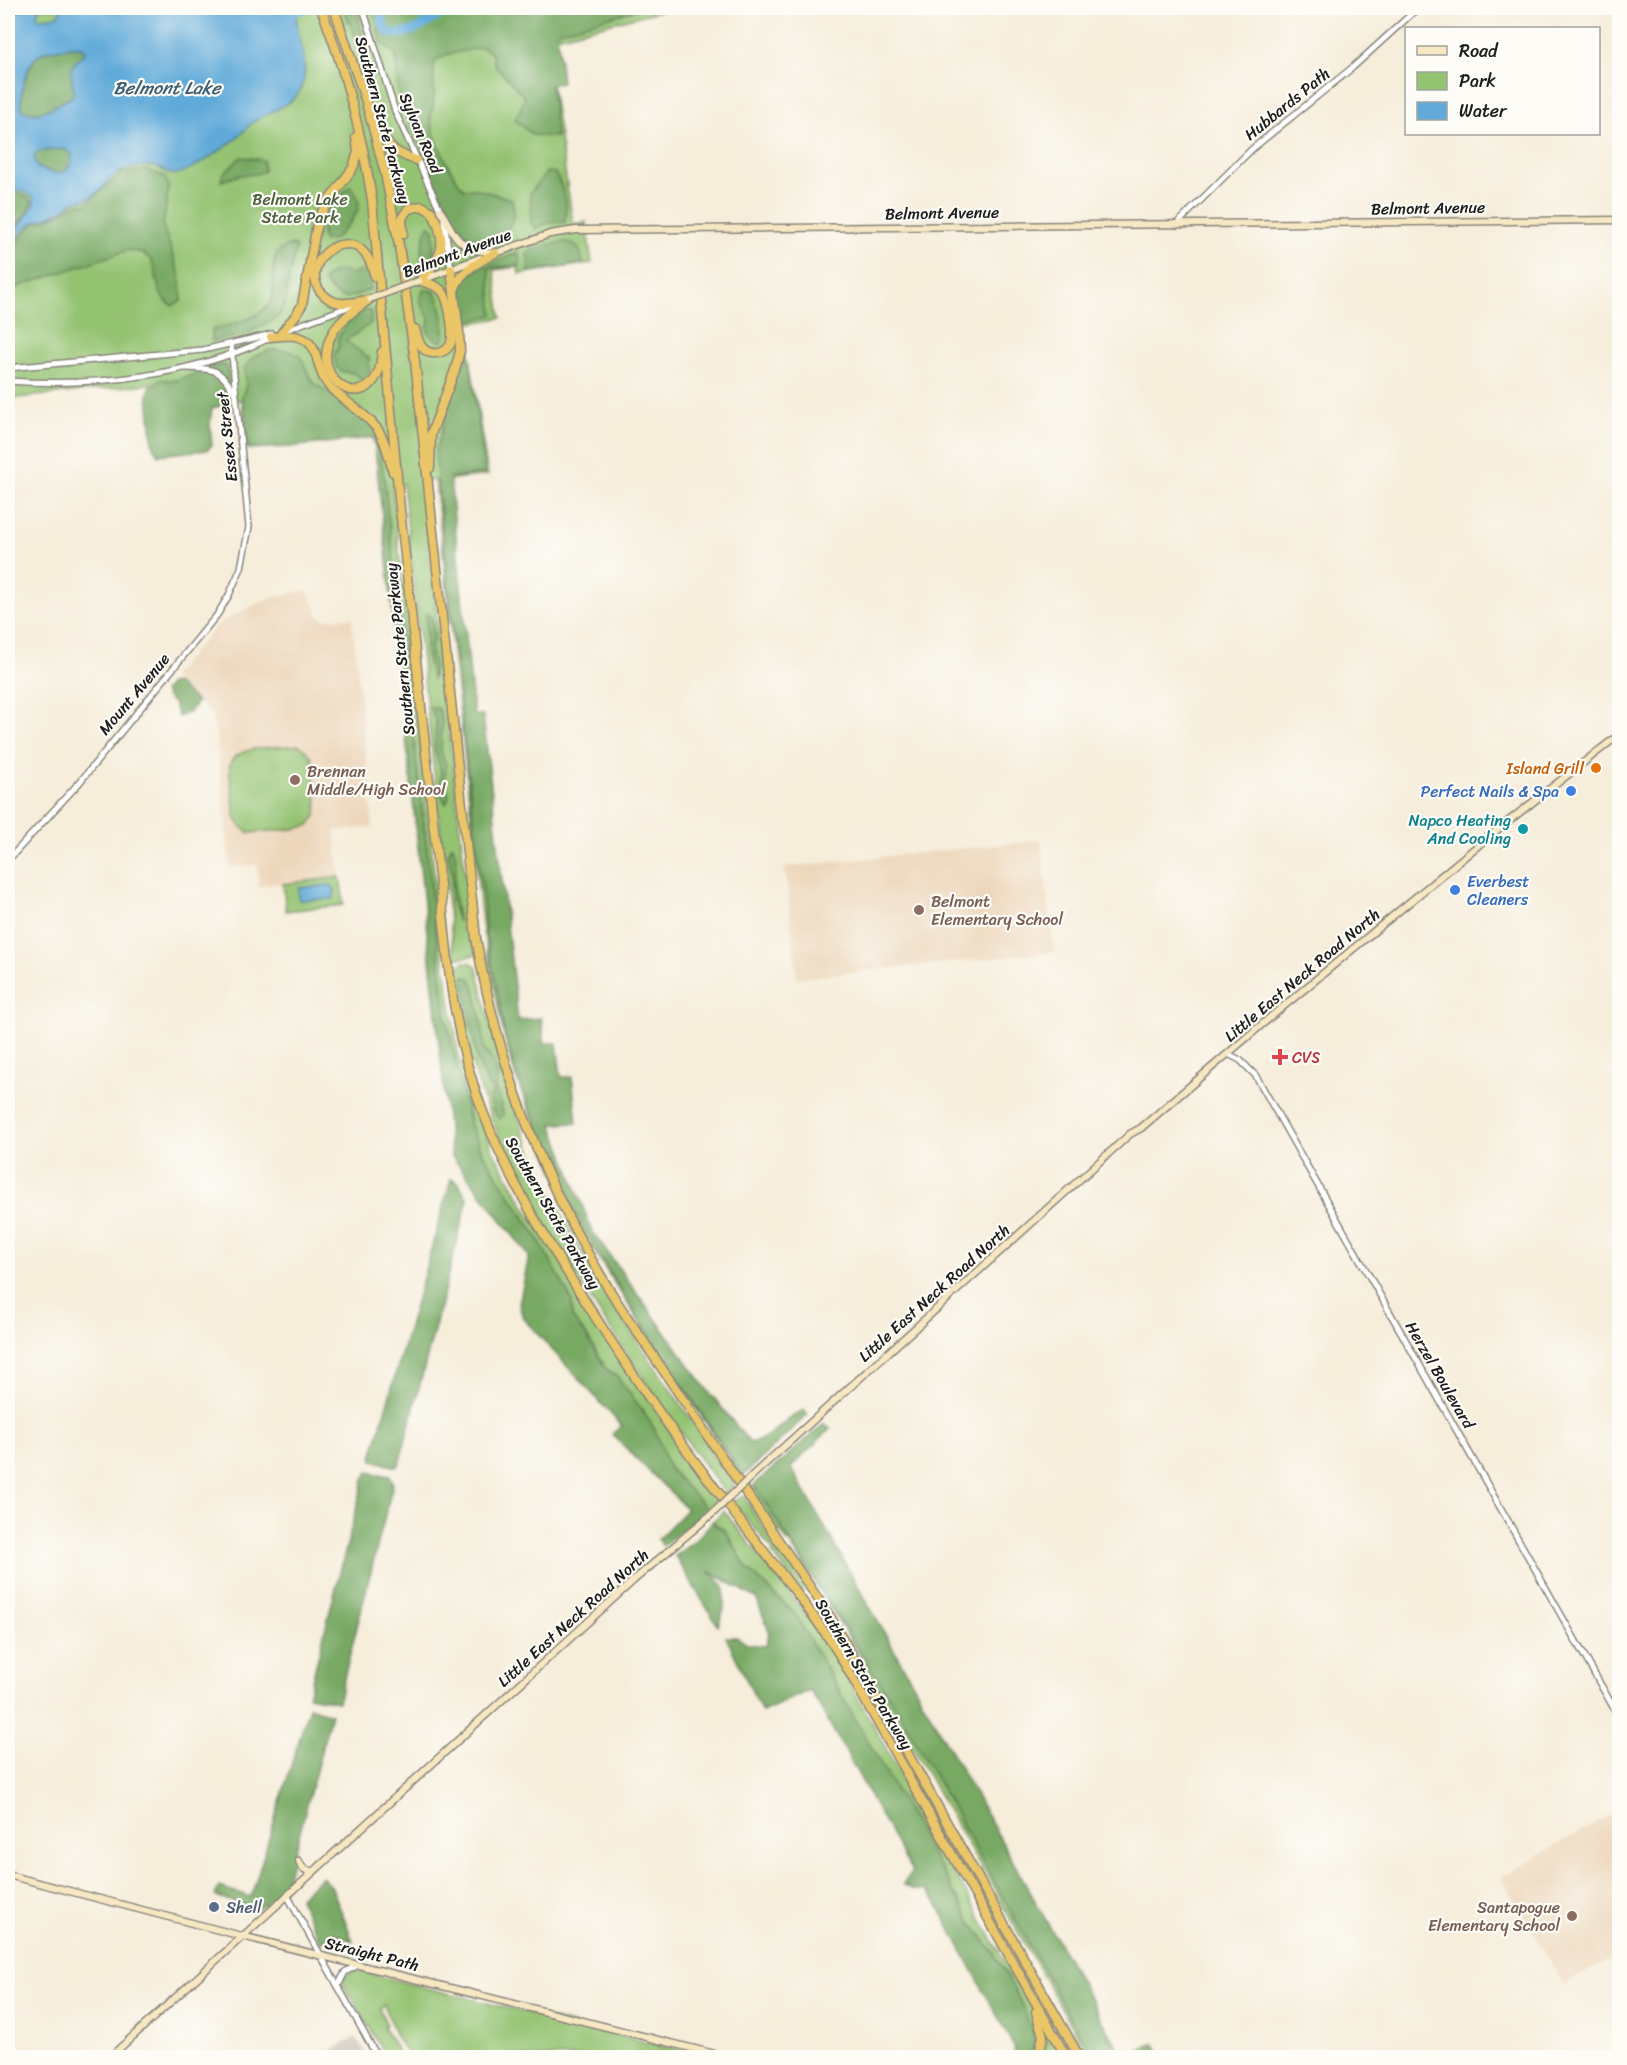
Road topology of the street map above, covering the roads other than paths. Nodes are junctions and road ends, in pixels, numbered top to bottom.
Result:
1 (321, 8) edge
2 (334, 8) edge
3 (363, 8) edge
4 (1418, 8) edge
5 (362, 89) junction
6 (351, 97) junction
7 (416, 160) junction
8 (440, 210) junction
9 (1620, 220) edge
10 (1176, 225) junction
11 (495, 253) junction
12 (451, 269) junction
13 (403, 273) junction
14 (419, 281) junction
15 (380, 292) junction
16 (453, 294) junction
17 (370, 299) junction
18 (409, 318) junction
19 (282, 332) junction
20 (271, 338) junction
21 (384, 340) junction
22 (231, 345) junction
23 (203, 350) junction
24 (232, 353) junction
25 (206, 361) junction
26 (8, 368) edge
27 (180, 368) junction
28 (8, 381) edge
29 (236, 396) junction
30 (429, 496) junction
31 (399, 499) junction
32 (249, 527) joint
33 (1620, 734) edge
34 (8, 860) edge
35 (1228, 1054) junction
36 (1620, 1719) edge
37 (299, 1861) dead end
38 (313, 1871) junction
39 (8, 1875) edge
40 (287, 1895) junction
41 (241, 1936) junction
42 (320, 1955) junction
43 (358, 1965) junction
44 (1024, 1984) junction
45 (338, 1986) junction
46 (1061, 2024) junction
47 (109, 2058) edge
48 (378, 2058) edge
49 (731, 2058) edge
50 (1038, 2058) edge
51 (1067, 2058) edge
52 (1080, 2058) edge
53 (1087, 2058) edge

1 - 6 highway, Southern State Parkway
2 - 5 highway, Southern State Parkway
3 - 7 street, Sylvan Road
4 - 10 street, Hubbards Path
5 - 7 highway
5 - 13 highway, Southern State Parkway
6 - 15 highway, Southern State Parkway
6 - 19 highway
7 - 8 street, Sylvan Road
8 - 11 main road
8 - 12 street, Sylvan Road
9 - 10 main road, Belmont Avenue
10 - 11 main road, Belmont Avenue
11 - 12 main road, Belmont Avenue
11 - 16 highway
12 - 14 main road, Belmont Avenue
12 - 16 highway
13 - 14 highway
13 - 18 highway, Southern State Parkway
14 - 17 main road, Belmont Avenue, bridge
14 - 18 highway
15 - 17 highway
15 - 21 highway, Southern State Parkway
16 - 30 highway
17 - 19 street, Belmont Avenue
17 - 21 highway
18 - 30 highway, Southern State Parkway
19 - 20 street, Belmont Avenue
19 - 22 street, Belmont Avenue
20 - 24 street, Belmont Avenue
20 - 31 highway
21 - 31 highway, Southern State Parkway
22 - 23 street, Belmont Avenue
22 - 24 street, Essex Street
23 - 25 street
23 - 26 street, Belmont Avenue
24 - 25 street, Belmont Avenue
24 - 29 street, Essex Street
25 - 27 street, Belmont Avenue
27 - 28 street, Belmont Avenue
27 - 29 street
29 - 32 street, Essex Street
30 - 46 highway, Southern State Parkway
31 - 44 highway, Southern State Parkway
32 - 34 street, Mount Avenue
33 - 35 main road, Little East Neck Road North
35 - 36 street, Herzel Boulevard
35 - 38 main road, Little East Neck Road North, bridge
37 - 38 main road
38 - 40 main road, Little East Neck Road North
39 - 41 main road, Straight Path
40 - 41 main road, Little East Neck Road North
40 - 42 street
41 - 42 main road, Straight Path
41 - 47 main road, Little East Neck Road North
42 - 43 main road, Straight Path
42 - 45 street
43 - 45 street
43 - 49 main road, Straight Path
44 - 50 highway
44 - 51 highway, Southern State Parkway
45 - 48 street
46 - 52 highway, Southern State Parkway
46 - 53 highway

